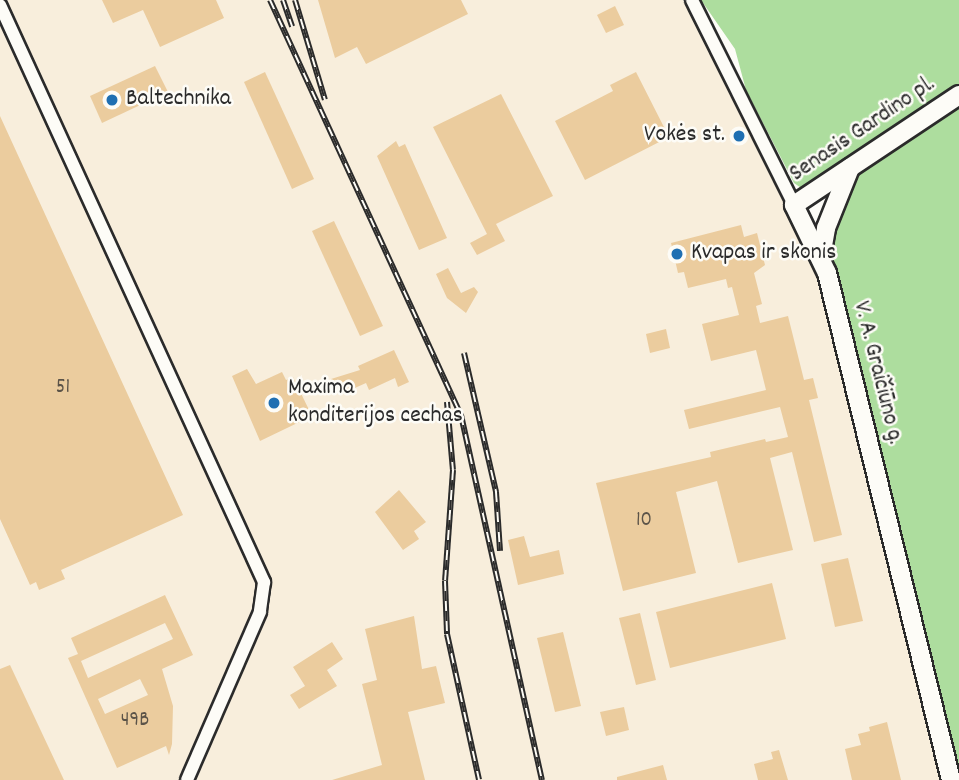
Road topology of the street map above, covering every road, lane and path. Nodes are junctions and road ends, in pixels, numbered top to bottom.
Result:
1 (692, 0) edge
2 (0, 5) edge
3 (959, 95) edge
4 (850, 169) junction
5 (794, 205) junction
6 (821, 257) junction
7 (187, 780) edge
8 (951, 780) edge

1 - 5 street, V. A. Graičiūno g.
2 - 7 street
3 - 4 main road, Senasis Gardino pl.
4 - 5 main road, Senasis Gardino pl.
4 - 6 main road
5 - 6 main road, V. A. Graičiūno g.
6 - 8 main road, V. A. Graičiūno g.

